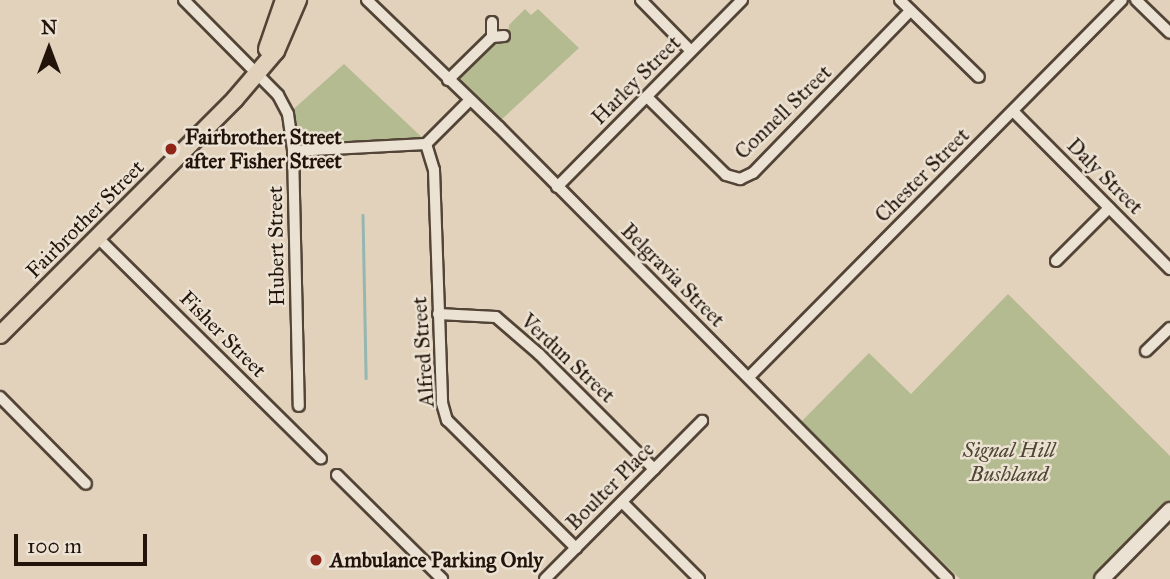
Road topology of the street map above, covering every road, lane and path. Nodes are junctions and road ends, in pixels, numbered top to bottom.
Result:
1 (184, 0) edge
2 (284, 0) edge
3 (298, 0) edge
4 (367, 0) edge
5 (641, 0) edge
6 (742, 0) edge
7 (900, 0) edge
8 (1122, 0) edge
9 (1136, 0) edge
10 (910, 11) junction
11 (492, 22) dead end
12 (1170, 33) edge
13 (504, 36) dead end
14 (492, 37) junction
15 (691, 51) junction
16 (257, 73) junction
17 (979, 77) dead end
18 (448, 79) junction
19 (647, 97) junction
20 (470, 100) junction
21 (1013, 111) junction
22 (426, 144) junction
23 (293, 151) junction
24 (557, 187) junction
25 (1109, 208) junction
26 (97, 237) junction
27 (1056, 261) dead end
28 (1170, 269) edge
29 (438, 314) junction
30 (1170, 328) edge
31 (0, 335) edge
32 (1146, 351) dead end
33 (749, 377) junction
34 (0, 397) edge
35 (299, 406) dead end
36 (702, 421) dead end
37 (321, 459) dead end
38 (654, 469) junction
39 (337, 475) dead end
40 (86, 484) dead end
41 (622, 502) junction
42 (1170, 510) edge
43 (1170, 520) edge
44 (576, 548) junction
45 (442, 579) edge
46 (545, 579) edge
47 (699, 579) edge
48 (948, 579) edge
49 (1102, 579) edge
50 (1112, 579) edge

1 - 16 street, Hubert Street
2 - 16 main road
3 - 16 main road, Fairbrother Street
4 - 18 street, Belgravia Street
5 - 15 street
6 - 15 street, Harley Street
7 - 10 street
8 - 21 street, Chester Street
9 - 12 street
10 - 17 street
10 - 19 street, Connell Street
11 - 14 street
13 - 14 street
14 - 18 street
15 - 19 street, Harley Street
16 - 23 street, Hubert Street
16 - 26 main road, Fairbrother Street
18 - 20 street, Belgravia Street
19 - 24 street, Harley Street
20 - 22 street
20 - 24 street, Belgravia Street
21 - 25 street, Daly Street
21 - 33 street, Chester Street
22 - 23 street
22 - 29 street, Alfred Street
23 - 35 street, Hubert Street
24 - 33 street, Belgravia Street
25 - 27 street
25 - 28 street, Daly Street
26 - 31 main road, Fairbrother Street
26 - 37 street, Fisher Street
29 - 38 street, Verdun Street
29 - 44 street, Alfred Street
30 - 32 street
33 - 48 street, Belgravia Street
34 - 40 street
36 - 38 street, Boulter Place
38 - 41 street, Boulter Place
39 - 45 street
41 - 44 street, Boulter Place
41 - 47 street
42 - 49 main road
43 - 50 main road
44 - 46 street, Boulter Place

